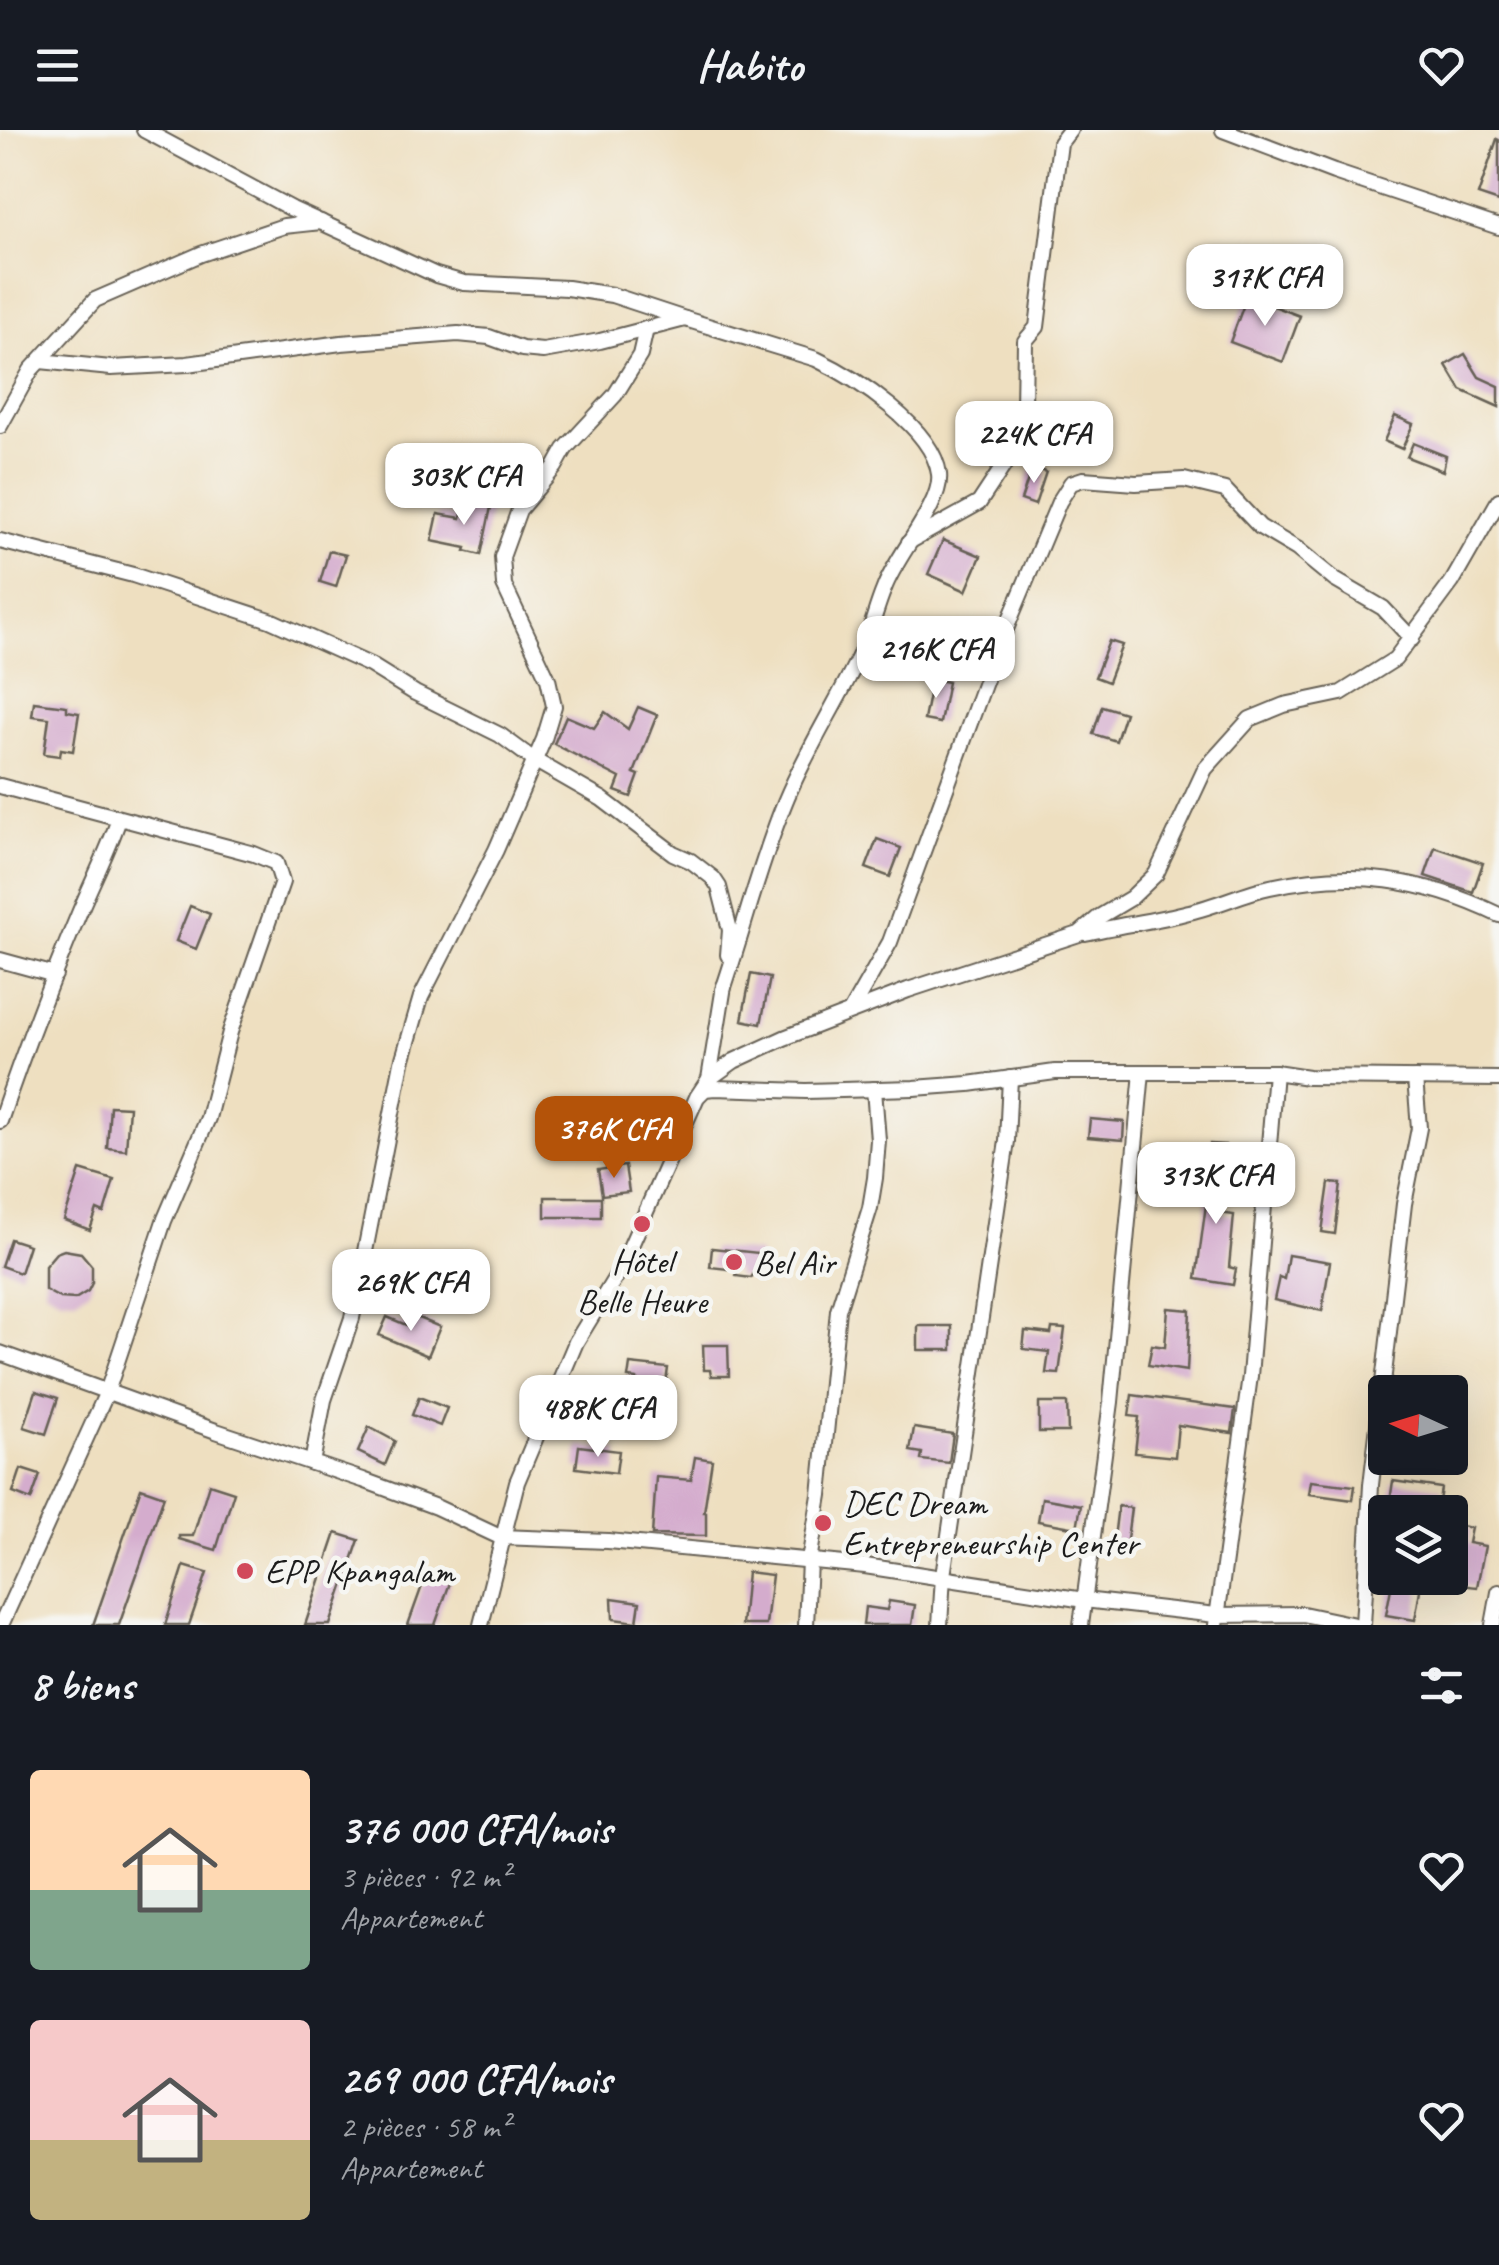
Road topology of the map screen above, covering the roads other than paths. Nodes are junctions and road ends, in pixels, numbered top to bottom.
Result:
1 (144, 130) edge
2 (1070, 130) edge
3 (1223, 130) edge
4 (323, 222) junction
5 (1499, 227) edge
6 (685, 319) junction
7 (646, 329) junction
8 (40, 361) junction
9 (0, 426) edge
10 (1499, 500) edge
11 (0, 541) edge
12 (908, 542) junction
13 (1412, 639) junction
14 (534, 760) junction
15 (0, 786) edge
16 (119, 819) junction
17 (1499, 915) edge
18 (1079, 934) junction
19 (0, 960) edge
20 (56, 975) junction
21 (723, 990) junction
22 (850, 1012) junction
23 (1142, 1072) junction
24 (1275, 1072) junction
25 (1010, 1078) junction
26 (1414, 1078) junction
27 (709, 1079) junction
28 (1499, 1079) edge
29 (874, 1090) junction
30 (697, 1096) junction
31 (0, 1121) edge
32 (0, 1353) edge
33 (107, 1392) junction
34 (312, 1463) junction
35 (500, 1537) junction
36 (809, 1561) junction
37 (943, 1576) junction
38 (1499, 1592) edge
39 (1084, 1600) junction
40 (1216, 1620) edge
41 (1, 1625) edge
42 (481, 1625) edge
43 (806, 1625) edge
44 (940, 1625) edge
45 (1081, 1625) edge
46 (1359, 1625) edge
47 (1493, 1625) edge

1 - 4 street
2 - 12 street
3 - 5 street
4 - 6 street
4 - 8 street
6 - 7 street
6 - 12 street
7 - 8 street
7 - 14 street
8 - 9 street
10 - 13 street
11 - 14 street
12 - 21 street
13 - 18 street
13 - 22 street
14 - 21 street
14 - 34 street
15 - 16 street
16 - 20 street
16 - 33 street
17 - 18 street
18 - 22 street
19 - 20 street
20 - 31 street
21 - 27 street
22 - 27 street
23 - 24 street
23 - 25 street
23 - 39 street
24 - 26 street
24 - 40 street
25 - 29 street
25 - 37 street
26 - 28 street
26 - 46 street
27 - 30 street
29 - 30 street
29 - 36 street
30 - 35 street
32 - 33 street
33 - 34 street
33 - 41 street
34 - 35 street
35 - 36 street
35 - 42 street
36 - 37 street
36 - 43 street
37 - 39 street
37 - 44 street
38 - 47 street
39 - 40 street
39 - 45 street
40 - 46 street

